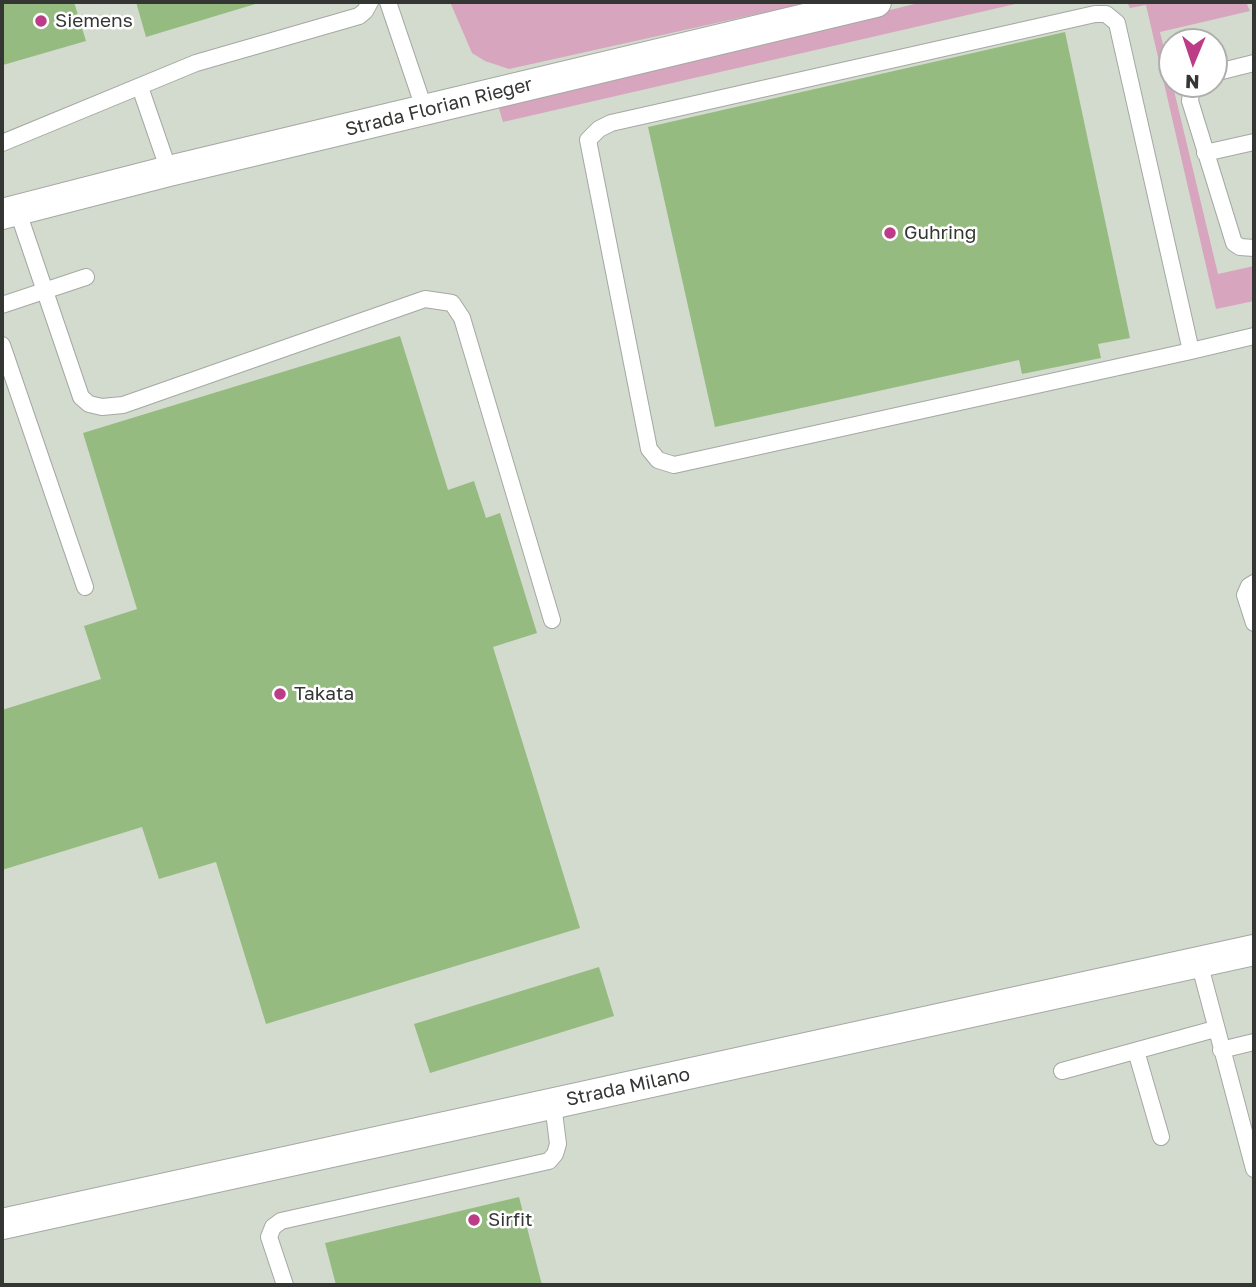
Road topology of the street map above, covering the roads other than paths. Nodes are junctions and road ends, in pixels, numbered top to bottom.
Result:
1 (370, 2) edge
2 (388, 2) edge
3 (877, 2) edge
4 (1254, 62) edge
5 (1228, 69) edge
6 (141, 87) junction
7 (1190, 98) edge
8 (425, 111) junction
9 (1254, 142) edge
10 (2, 143) edge
11 (1205, 153) junction
12 (169, 171) junction
13 (9, 212) edge
14 (1254, 248) edge
15 (86, 277) dead end
16 (45, 290) junction
17 (2, 305) edge
18 (1254, 336) edge
19 (2, 345) edge
20 (1191, 351) junction
21 (1254, 583) edge
22 (85, 587) dead end
23 (552, 620) dead end
24 (1254, 623) edge
25 (1254, 950) edge
26 (1199, 962) junction
27 (1215, 1029) junction
28 (1254, 1042) edge
29 (1222, 1050) junction
30 (1136, 1051) junction
31 (1062, 1071) dead end
32 (553, 1104) junction
33 (1161, 1137) dead end
34 (1254, 1169) edge
35 (2, 1224) edge
36 (285, 1285) edge

1 - 6 lane
2 - 8 lane
3 - 8 street, Strada Florian Rieger
4 - 5 lane
6 - 10 lane
6 - 12 lane
7 - 11 lane
8 - 12 street, Strada Florian Rieger
9 - 11 lane
11 - 14 lane
12 - 13 street, Strada Florian Rieger
13 - 16 lane
15 - 16 lane
16 - 17 lane
16 - 23 lane
18 - 20 lane
19 - 22 lane
20 - 20 lane
21 - 24 lane
25 - 26 street, Strada Milano
26 - 27 lane
26 - 32 street, Strada Milano
27 - 29 lane
27 - 30 lane
28 - 29 lane
29 - 34 lane
30 - 31 lane
30 - 33 lane
32 - 35 street, Strada Milano
32 - 36 lane

